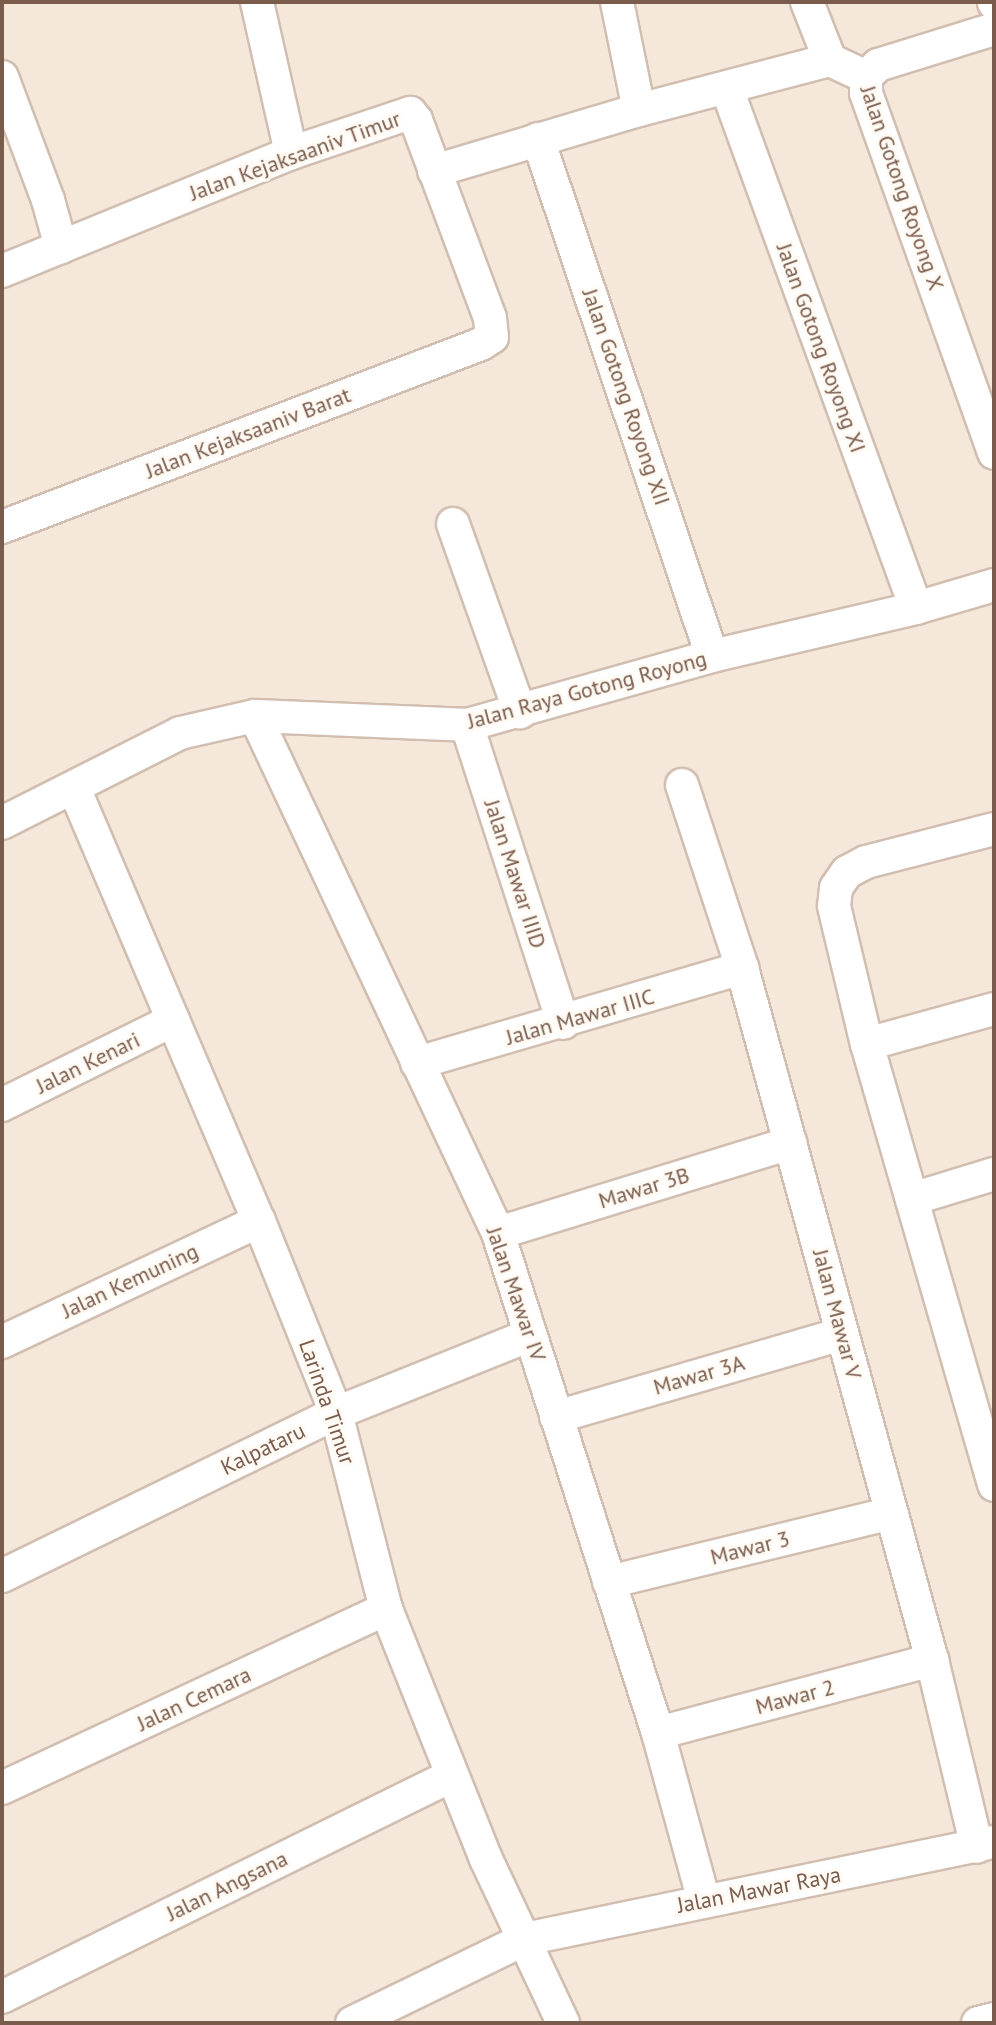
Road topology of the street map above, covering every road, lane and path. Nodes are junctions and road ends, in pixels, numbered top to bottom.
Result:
1 (257, 2) edge
2 (617, 2) edge
3 (807, 2) edge
4 (994, 29) edge
5 (830, 60) junction
6 (2, 77) edge
7 (866, 77) junction
8 (727, 89) junction
9 (639, 110) junction
10 (538, 139) junction
11 (291, 153) junction
12 (434, 171) junction
13 (61, 247) junction
14 (2, 271) edge
15 (492, 337) joint
16 (994, 453) edge
17 (453, 524) dead end
18 (2, 527) edge
19 (994, 585) edge
20 (916, 608) junction
21 (712, 656) junction
22 (520, 712) junction
23 (255, 716) junction
24 (467, 725) junction
25 (682, 785) dead end
26 (74, 788) junction
27 (2, 823) edge
28 (994, 829) edge
29 (742, 968) junction
30 (994, 1009) edge
31 (173, 1020) junction
32 (563, 1023) junction
33 (867, 1044) junction
34 (417, 1063) junction
35 (2, 1105) edge
36 (790, 1143) junction
37 (994, 1174) edge
38 (912, 1199) junction
39 (259, 1221) junction
40 (498, 1233) junction
41 (842, 1334) junction
42 (530, 1335) junction
43 (2, 1342) edge
44 (984, 1412) edge
45 (336, 1413) junction
46 (556, 1417) junction
47 (994, 1485) edge
48 (891, 1513) junction
49 (2, 1576) edge
50 (609, 1582) junction
51 (386, 1609) junction
52 (932, 1660) junction
53 (658, 1733) junction
54 (451, 1776) junction
55 (2, 1788) edge
56 (986, 1845) edge
57 (704, 1901) junction
58 (525, 1939) junction
59 (2, 1997) edge
60 (994, 2019) edge
61 (352, 2023) edge
62 (563, 2023) edge
63 (978, 2023) edge

1 - 11 street
2 - 9 street
3 - 5 street
4 - 7 street
5 - 7 street, Jalan Gotong Royong X
5 - 8 street
6 - 13 street
7 - 16 street, Jalan Gotong Royong X
8 - 9 street
8 - 20 street, Jalan Gotong Royong XI
9 - 10 street
10 - 12 street
10 - 21 street, Jalan Gotong Royong XII
11 - 12 street, Jalan Kejaksaaniv Timur
11 - 13 street, Jalan Kejaksaaniv Timur
12 - 15 street, Jalan Kejaksaaniv Timur
13 - 14 street, Jalan Kejaksaaniv Timur
15 - 18 street, Jalan Kejaksaaniv Barat
17 - 22 street
19 - 20 street, Jalan Raya Gotong Royong
20 - 21 street, Jalan Raya Gotong Royong
21 - 22 street, Jalan Raya Gotong Royong
22 - 24 street, Jalan Raya Gotong Royong
23 - 24 street, Jalan Raya Gotong Royong
23 - 26 street, Jalan Raya Gotong Royong
23 - 34 street, Jalan Mawar IV
24 - 32 street, Jalan Mawar IIID
25 - 29 street, Jalan Mawar V
26 - 27 street, Jalan Raya Gotong Royong
26 - 31 street, Larinda Timur
28 - 33 street
29 - 32 street, Jalan Mawar IIIC
29 - 36 street, Jalan Mawar V
30 - 33 street
31 - 35 street, Jalan Kenari
31 - 39 street, Larinda Timur
32 - 34 street, Jalan Mawar IIIC
33 - 38 street
34 - 40 street, Jalan Mawar IV
36 - 40 street, Mawar 3B
36 - 41 street, Jalan Mawar V
37 - 38 street
38 - 44 street
39 - 43 street, Jalan Kemuning
39 - 45 street, Larinda Timur
40 - 42 street, Jalan Mawar IV
41 - 46 street, Mawar 3A
41 - 48 street, Jalan Mawar V
42 - 45 street, Kalpataru
42 - 46 street, Jalan Mawar IV
44 - 47 street
45 - 49 street, Kalpataru
45 - 51 street, Larinda Timur
46 - 50 street, Jalan Mawar IV
48 - 50 street, Mawar 3
48 - 52 street, Jalan Mawar V
50 - 53 street, Jalan Mawar IV
51 - 54 street, Larinda Timur
51 - 55 street, Jalan Cemara
52 - 53 street, Mawar 2
52 - 56 street, Jalan Mawar V
53 - 57 street, Jalan Mawar IV
54 - 58 street, Larinda Timur
54 - 59 street, Jalan Angsana
56 - 57 street, Jalan Mawar Raya
57 - 58 street, Jalan Mawar Raya
58 - 61 street, Jalan Mawar Raya
58 - 62 street, Larinda Timur
60 - 63 street

